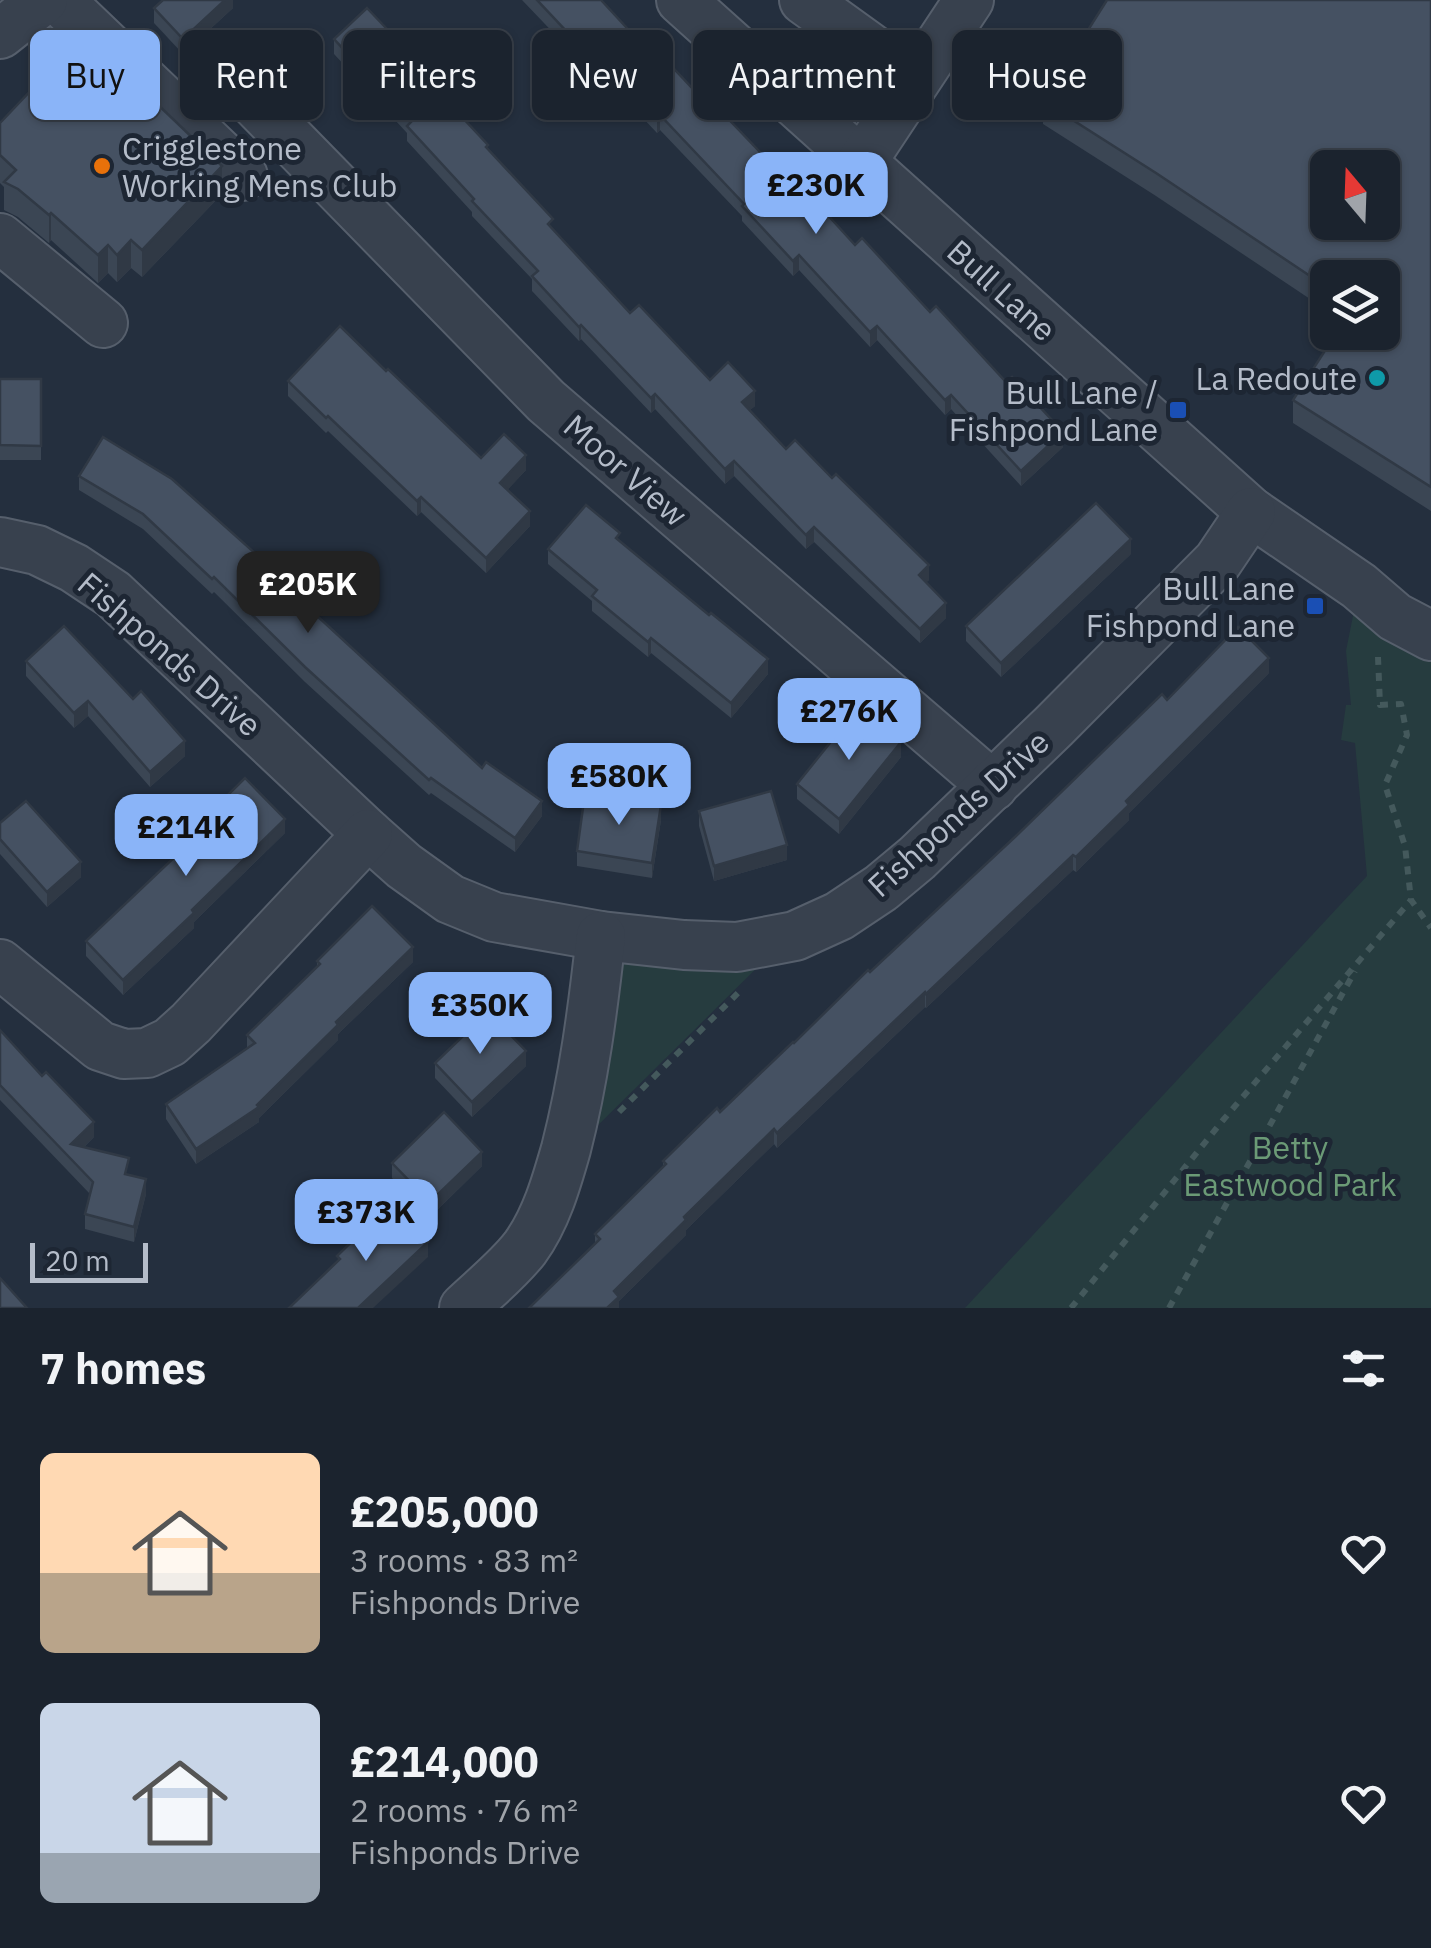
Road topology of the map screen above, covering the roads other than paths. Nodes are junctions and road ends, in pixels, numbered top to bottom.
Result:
1 (43, 0) edge
2 (59, 0) edge
3 (681, 0) edge
4 (804, 0) edge
5 (969, 0) edge
6 (846, 30) edge
7 (0, 34) edge
8 (932, 55) edge
9 (289, 120) edge
10 (889, 120) edge
11 (862, 163) junction
12 (243, 176) dead end
13 (0, 238) edge
14 (103, 323) dead end
15 (1251, 512) junction
16 (0, 542) edge
17 (1413, 626) edge
18 (993, 786) junction
19 (368, 834) junction
20 (602, 936) junction
21 (0, 964) edge
22 (464, 1308) edge

1 - 7 street
2 - 12 street
3 - 11 street, Bull Lane
4 - 6 street
5 - 8 street
9 - 18 street, Moor View
10 - 11 street
11 - 15 street, Bull Lane
13 - 14 street
15 - 17 street, Bull Lane
15 - 18 street, Fishponds Drive
16 - 19 street, Fishponds Drive
18 - 20 street, Fishponds Drive
19 - 20 street, Fishponds Drive
19 - 21 street
20 - 22 street

